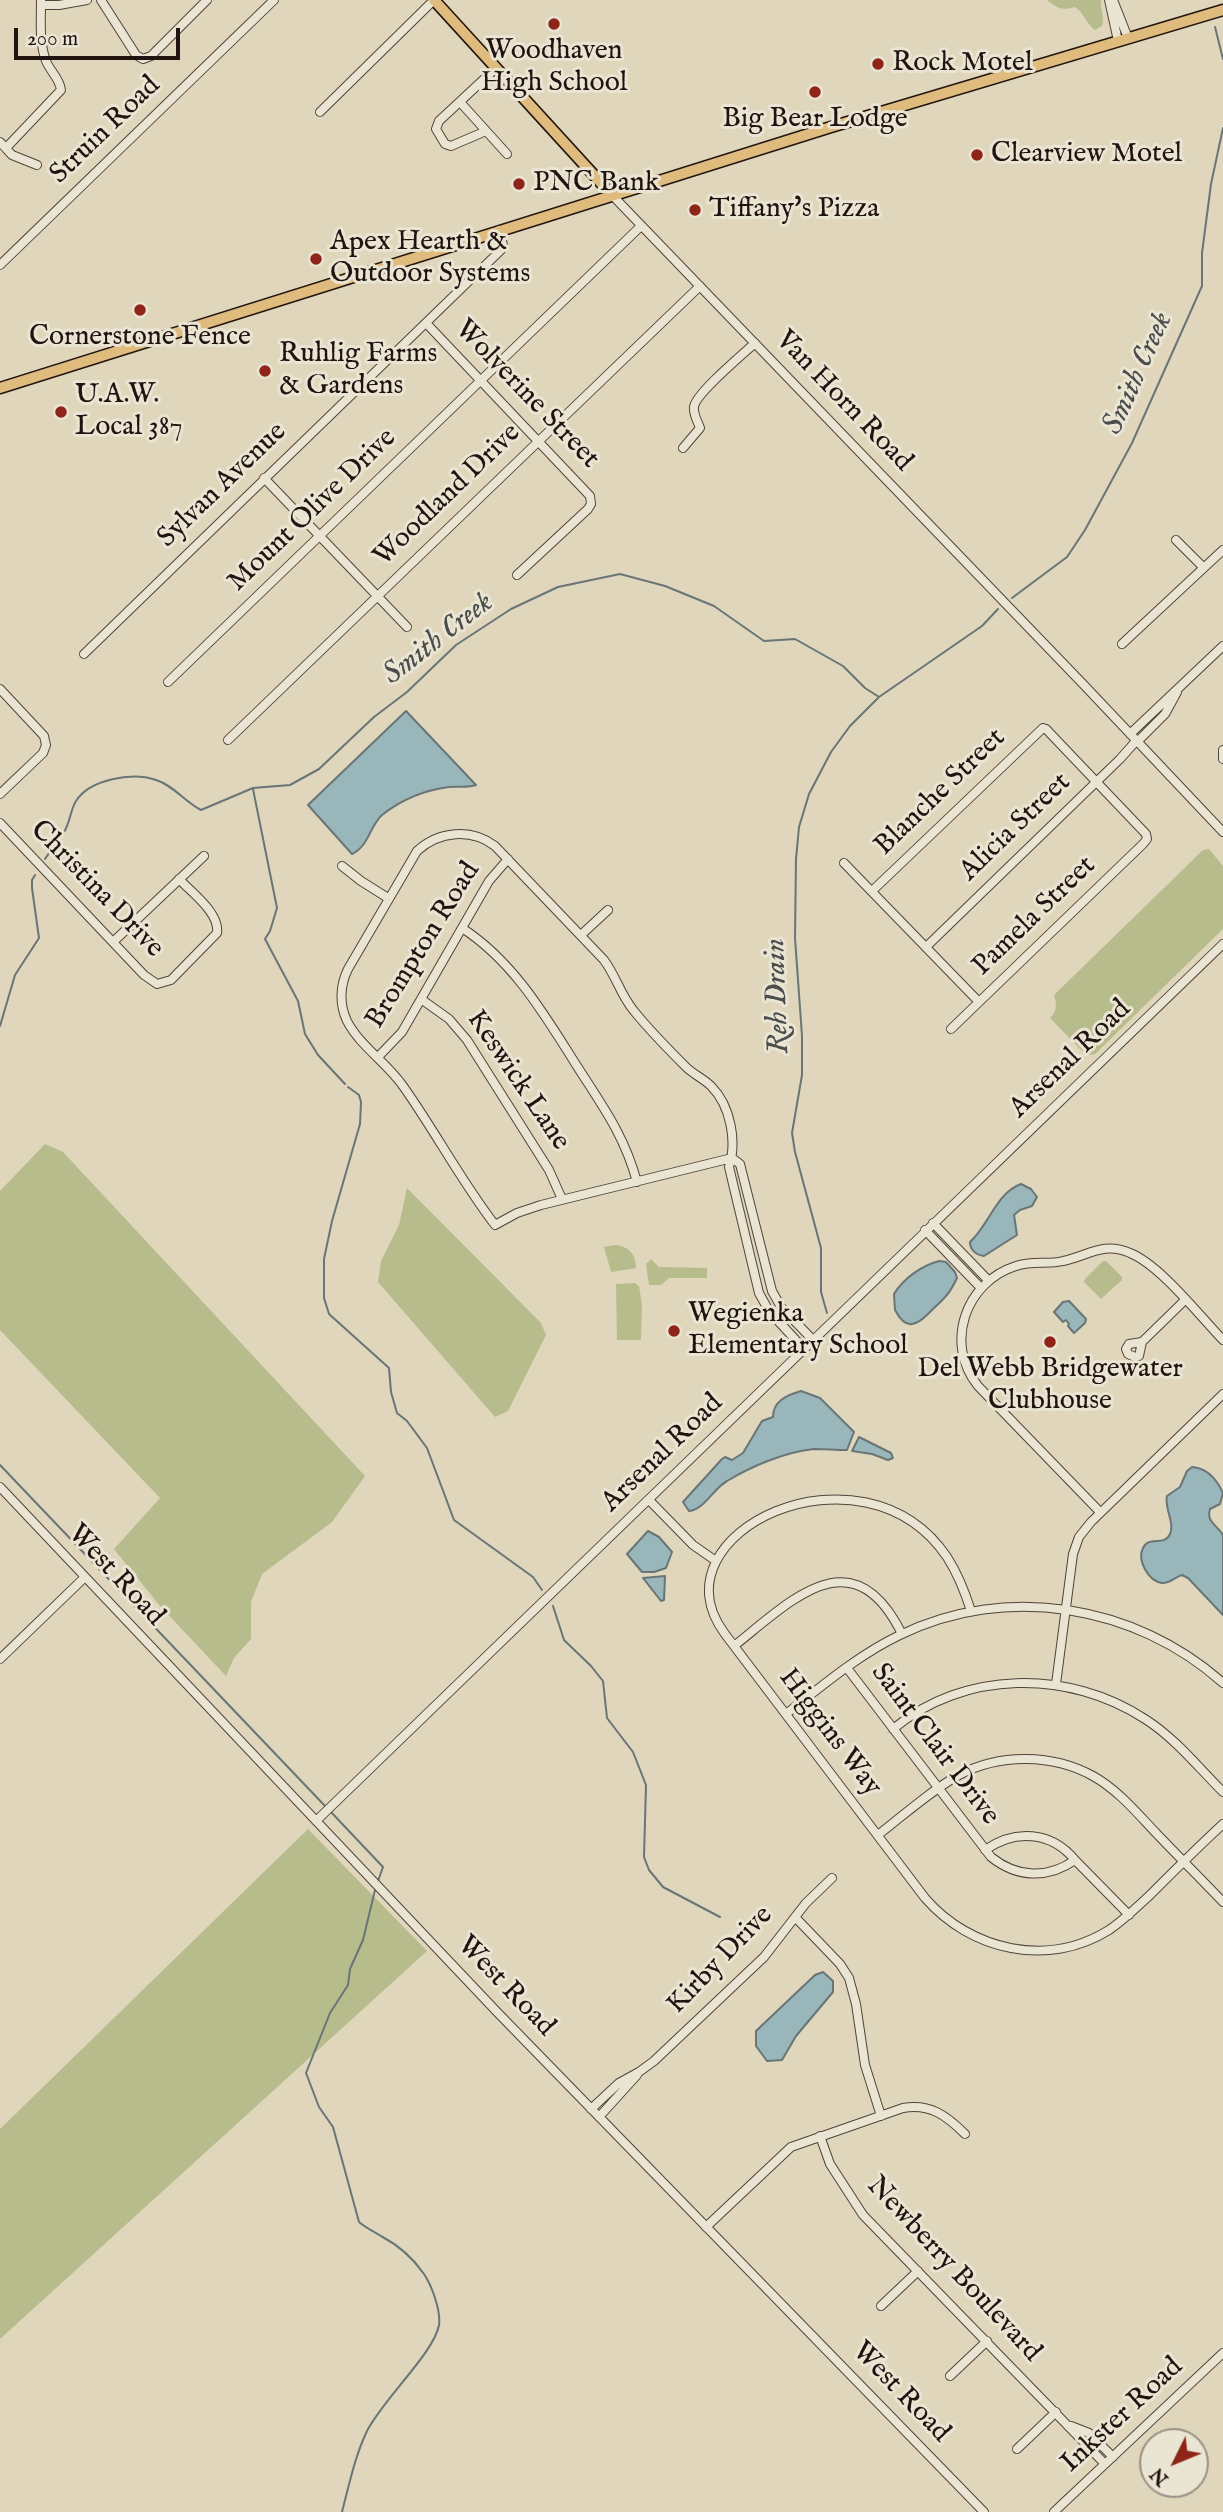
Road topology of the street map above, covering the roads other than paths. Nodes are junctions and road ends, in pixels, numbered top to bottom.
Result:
1 (87, 0) edge
2 (101, 0) edge
3 (207, 0) edge
4 (274, 0) edge
5 (434, 0) edge
6 (1111, 0) edge
7 (41, 2) edge
8 (1223, 10) edge
9 (1123, 40) junction
10 (496, 68) junction
11 (460, 102) junction
12 (320, 112) dead end
13 (486, 131) junction
14 (3, 145) edge
15 (507, 154) dead end
16 (37, 165) dead end
17 (612, 195) junction
18 (641, 226) junction
19 (499, 230) junction
20 (0, 265) edge
21 (699, 286) junction
22 (426, 323) junction
23 (755, 344) junction
24 (481, 380) junction
25 (0, 388) edge
26 (539, 440) junction
27 (682, 448) dead end
28 (264, 478) junction
29 (320, 537) junction
30 (1176, 540) dead end
31 (1223, 550) edge
32 (1203, 567) junction
33 (517, 575) dead end
34 (378, 595) junction
35 (407, 627) dead end
36 (1122, 644) dead end
37 (1223, 646) edge
38 (84, 654) dead end
39 (168, 682) dead end
40 (0, 689) edge
41 (4, 700) edge
42 (1135, 739) junction
43 (228, 740) dead end
44 (1223, 750) edge
45 (1223, 759) edge
46 (1097, 782) junction
47 (0, 794) edge
48 (0, 823) edge
49 (1223, 832) edge
50 (204, 856) dead end
51 (508, 859) junction
52 (844, 863) dead end
53 (342, 866) dead end
54 (179, 879) junction
55 (872, 891) junction
56 (388, 898) junction
57 (608, 910) dead end
58 (462, 928) junction
59 (581, 935) junction
60 (113, 942) junction
61 (1223, 944) edge
62 (926, 947) junction
63 (421, 999) junction
64 (979, 1002) junction
65 (951, 1029) dead end
66 (378, 1057) junction
67 (732, 1158) junction
68 (637, 1182) junction
69 (562, 1199) junction
70 (752, 1211) junction
71 (740, 1214) junction
72 (933, 1223) junction
73 (925, 1230) junction
74 (764, 1265) junction
75 (753, 1267) junction
76 (988, 1280) junction
77 (981, 1287) junction
78 (1185, 1300) junction
79 (813, 1340) junction
80 (1223, 1340) edge
81 (1142, 1342) dead end
82 (804, 1349) junction
83 (1223, 1394) edge
84 (0, 1487) edge
85 (649, 1500) junction
86 (1100, 1512) junction
87 (716, 1562) junction
88 (85, 1577) junction
89 (1066, 1609) junction
90 (971, 1611) junction
91 (902, 1634) junction
92 (734, 1646) junction
93 (0, 1659) edge
94 (847, 1668) junction
95 (1056, 1684) junction
96 (1223, 1684) edge
97 (786, 1714) junction
98 (893, 1729) junction
99 (939, 1789) junction
100 (1223, 1792) edge
101 (316, 1821) junction
102 (1223, 1824) edge
103 (878, 1835) junction
104 (985, 1850) junction
105 (1075, 1860) junction
106 (1183, 1862) junction
107 (832, 1878) dead end
108 (1223, 1902) edge
109 (1129, 1915) junction
110 (795, 1917) junction
111 (639, 2073) junction
112 (591, 2109) junction
113 (881, 2116) junction
114 (599, 2117) junction
115 (965, 2134) dead end
116 (820, 2136) junction
117 (706, 2227) junction
118 (918, 2271) junction
119 (881, 2306) dead end
120 (987, 2341) junction
121 (1223, 2353) edge
122 (950, 2376) dead end
123 (1056, 2412) junction
124 (1069, 2425) junction
125 (1017, 2449) dead end
126 (1112, 2457) junction
127 (1105, 2464) junction
128 (984, 2512) edge
129 (1054, 2512) edge

1 - 7 street
2 - 3 street
4 - 20 street, Struin Road
5 - 10 main road, Van Horn Road
5 - 12 street
6 - 9 street
7 - 14 street
8 - 9 main road
9 - 17 main road
10 - 11 street
10 - 17 main road, Van Horn Road
11 - 13 street
11 - 13 street
13 - 15 street
14 - 16 street
17 - 18 street, Van Horn Road
17 - 19 main road
18 - 21 street, Van Horn Road
18 - 24 street, Mount Olive Drive
19 - 22 street, Sylvan Avenue
19 - 25 main road
21 - 23 street, Van Horn Road
21 - 26 street, Woodland Drive
22 - 24 street, Wolverine Street
22 - 28 street, Sylvan Avenue
23 - 27 street
23 - 42 street, Van Horn Road
24 - 26 street, Wolverine Street
24 - 29 street, Mount Olive Drive
26 - 33 street, Wolverine Street
26 - 34 street, Woodland Drive
28 - 29 street
28 - 38 street, Sylvan Avenue
29 - 34 street
29 - 39 street, Mount Olive Drive
30 - 32 street
31 - 32 street
32 - 36 street
34 - 35 street
34 - 43 street, Woodland Drive
37 - 42 street, Alicia Street
40 - 41 street
41 - 47 street
42 - 46 street, Alicia Street
42 - 49 street, Van Horn Road
44 - 45 street
46 - 55 street, Blanche Street
46 - 62 street, Alicia Street
46 - 64 street, Pamela Street
48 - 60 street, Christina Drive
50 - 54 street
51 - 56 street
51 - 58 street, Brompton Road
51 - 59 street
52 - 55 street
53 - 56 street
54 - 60 street
54 - 60 street, Christina Drive
55 - 62 street
56 - 66 street
57 - 59 street
58 - 63 street, Brompton Road
58 - 68 street
59 - 67 street
61 - 72 street, Arsenal Road
62 - 64 street
63 - 66 street, Brompton Road
63 - 69 street, Keswick Lane
64 - 65 street, Pamela Street
66 - 69 street
67 - 68 street
67 - 70 street
67 - 71 street
68 - 69 street
70 - 71 street
70 - 74 street
71 - 75 street
72 - 73 street, Arsenal Road
72 - 76 street
73 - 77 street
73 - 79 street, Arsenal Road
74 - 75 street
74 - 79 street
75 - 82 street
76 - 77 street
76 - 78 street
77 - 86 street
78 - 80 street
78 - 81 street
79 - 82 street, Arsenal Road
82 - 85 street, Arsenal Road
83 - 86 street
84 - 88 street, West Road
85 - 87 street
85 - 101 street, Arsenal Road
86 - 89 street
87 - 90 street
87 - 92 street, Higgins Way
88 - 93 street
88 - 101 street, West Road
89 - 90 street
89 - 95 street
89 - 96 street
90 - 91 street
91 - 92 street
91 - 94 street
92 - 97 street, Higgins Way
94 - 97 street
94 - 98 street, Saint Clair Drive
95 - 98 street
95 - 100 street
97 - 103 street, Higgins Way
98 - 99 street, Saint Clair Drive
99 - 103 street
99 - 104 street, Saint Clair Drive
99 - 106 street
101 - 112 street, West Road
102 - 106 street, Higgins Way
103 - 109 street, Higgins Way
104 - 105 street, Saint Clair Drive
104 - 105 street, Saint Clair Drive
105 - 109 street, Saint Clair Drive
106 - 108 street
106 - 109 street, Higgins Way
107 - 110 street, Kirby Drive
110 - 111 street, Kirby Drive
110 - 113 street
111 - 112 street, Kirby Drive
111 - 114 street, Kirby Drive
112 - 114 street, West Road
113 - 115 street
113 - 116 street
114 - 117 street, West Road
116 - 117 street
116 - 118 street, Newberry Boulevard
117 - 128 street, West Road
118 - 119 street
118 - 120 street, Newberry Boulevard
120 - 122 street
120 - 123 street, Newberry Boulevard
121 - 126 street, Inkster Road
123 - 124 street, Newberry Boulevard
123 - 125 street
124 - 126 street, Newberry Boulevard
124 - 127 street, Newberry Boulevard
126 - 127 street, Inkster Road
127 - 129 street, Inkster Road

